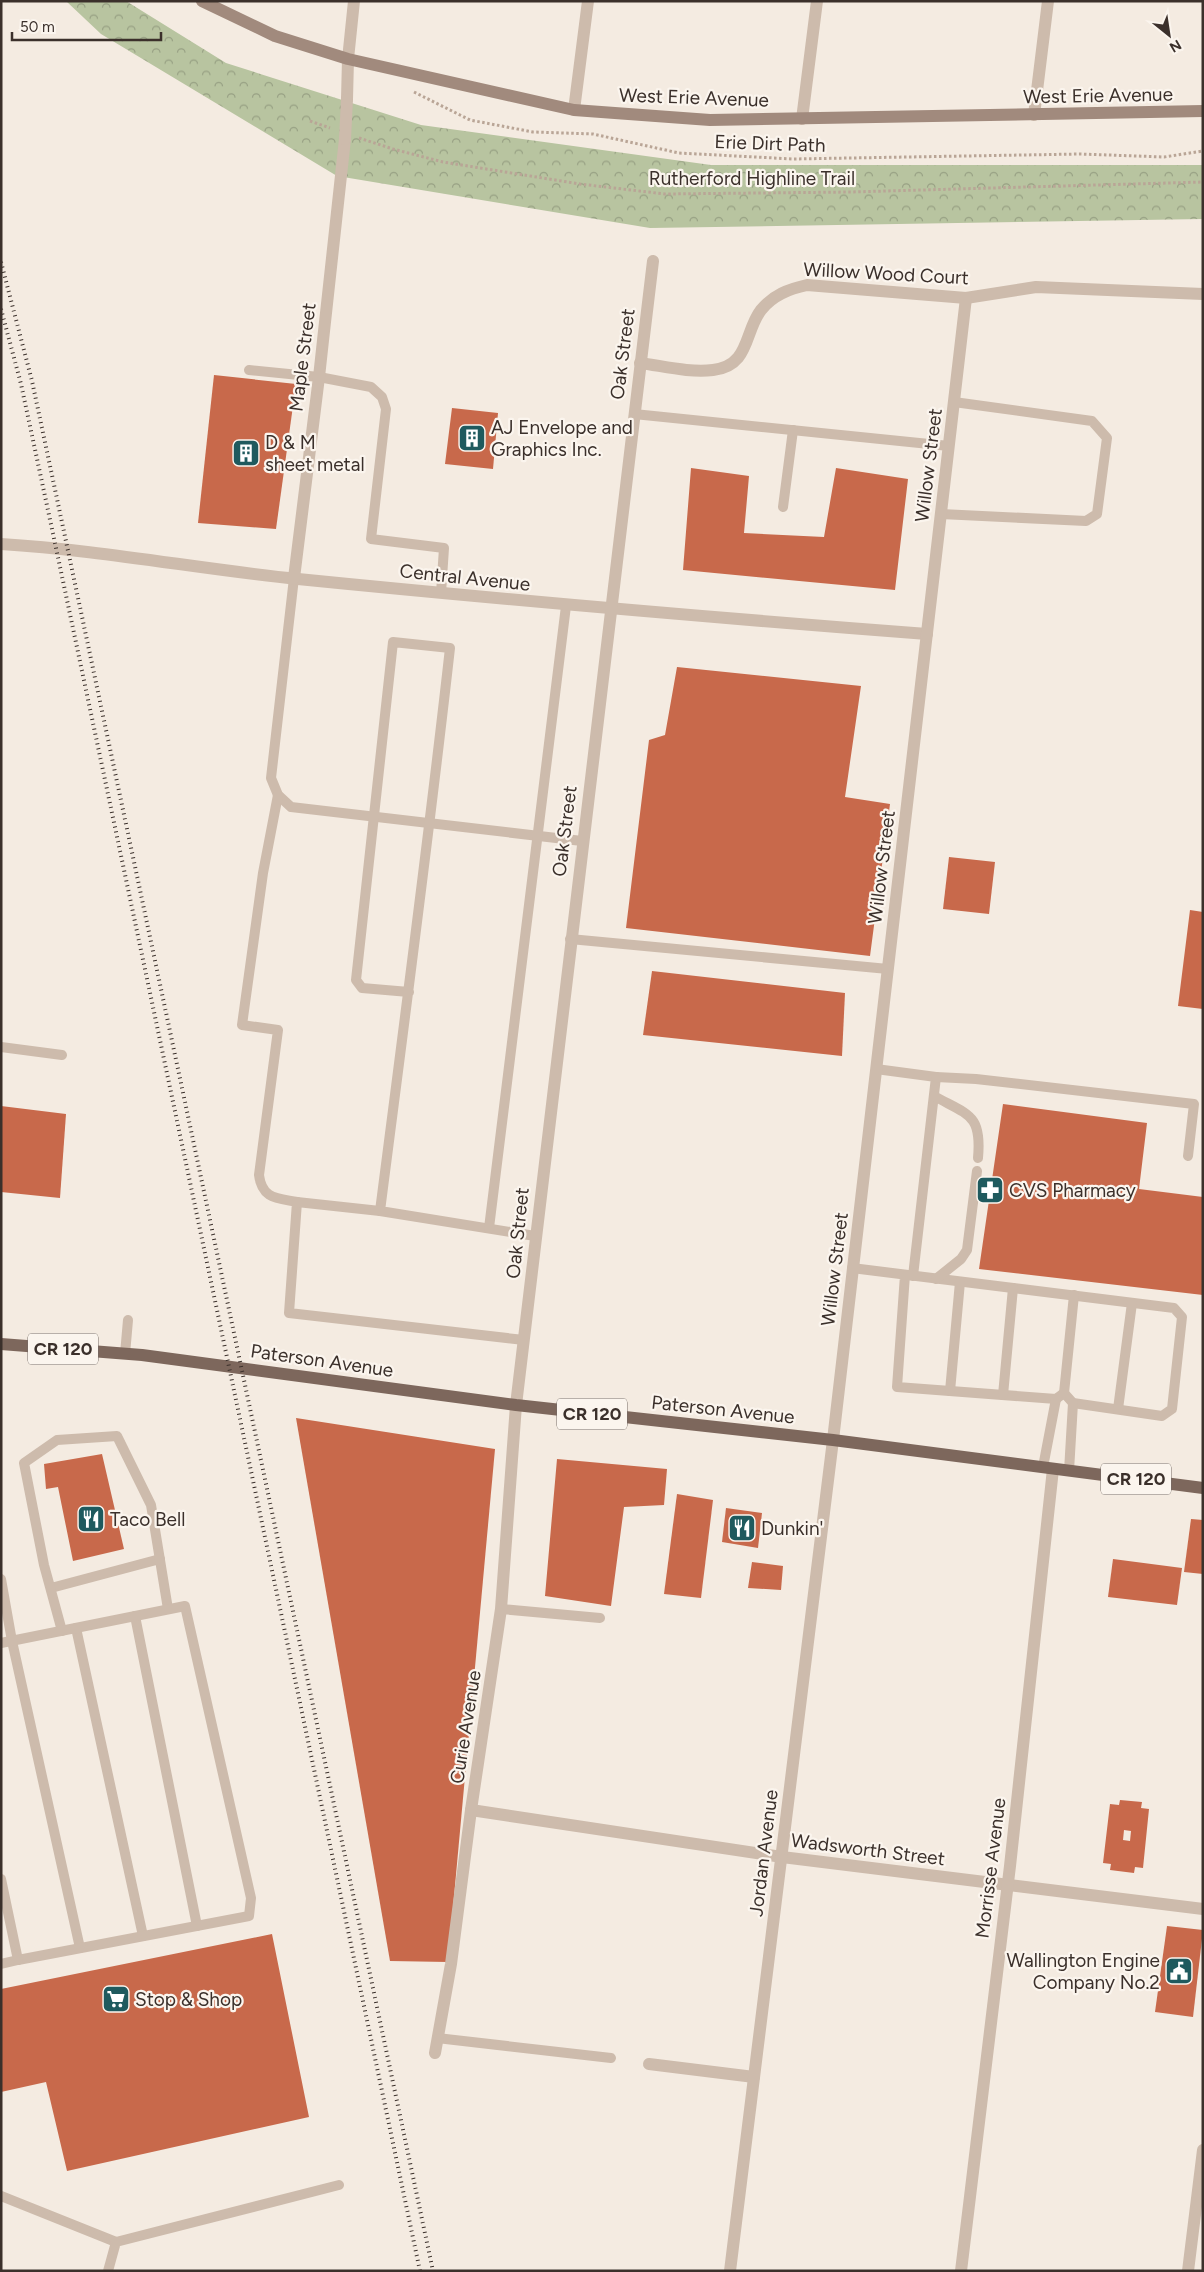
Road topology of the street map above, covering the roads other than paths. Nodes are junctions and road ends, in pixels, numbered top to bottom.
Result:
1 (202, 1) edge
2 (354, 1) edge
3 (588, 1) edge
4 (817, 1) edge
5 (1048, 1) edge
6 (348, 59) junction
7 (574, 110) junction
8 (1203, 111) edge
9 (1034, 115) junction
10 (802, 119) junction
11 (652, 261) dead end
12 (1203, 294) edge
13 (966, 298) junction
14 (640, 363) junction
15 (249, 370) dead end
16 (319, 377) junction
17 (954, 402) junction
18 (634, 414) junction
19 (793, 430) junction
20 (949, 446) junction
21 (784, 507) dead end
22 (941, 514) junction
23 (1, 544) edge
24 (294, 578) junction
25 (441, 593) junction
26 (566, 606) junction
27 (610, 610) junction
28 (927, 634) junction
29 (278, 795) junction
30 (374, 817) junction
31 (431, 823) junction
32 (537, 835) junction
33 (582, 841) junction
34 (570, 938) junction
35 (888, 969) junction
36 (409, 992) junction
37 (1, 1047) edge
38 (62, 1055) dead end
39 (876, 1069) junction
40 (936, 1077) junction
41 (934, 1096) junction
42 (1188, 1156) dead end
43 (978, 1158) dead end
44 (977, 1171) dead end
45 (297, 1202) junction
46 (380, 1211) junction
47 (489, 1228) junction
48 (535, 1236) junction
49 (852, 1268) junction
50 (909, 1275) junction
51 (936, 1279) junction
52 (960, 1282) junction
53 (1013, 1288) junction
54 (1074, 1296) junction
55 (1132, 1303) junction
56 (128, 1320) dead end
57 (524, 1340) junction
58 (1, 1344) edge
59 (125, 1354) junction
60 (950, 1391) junction
61 (1002, 1395) junction
62 (1060, 1396) junction
63 (1073, 1403) junction
64 (516, 1405) junction
65 (1118, 1409) junction
66 (833, 1440) junction
67 (1048, 1468) junction
68 (1069, 1470) junction
69 (1203, 1488) edge
70 (160, 1559) junction
71 (1, 1579) edge
72 (51, 1588) junction
73 (502, 1608) junction
74 (168, 1609) junction
75 (135, 1616) junction
76 (600, 1618) dead end
77 (76, 1628) junction
78 (62, 1631) junction
79 (12, 1641) junction
80 (1, 1643) edge
81 (471, 1810) junction
82 (782, 1857) junction
83 (1, 1878) edge
84 (1008, 1884) junction
85 (1203, 1909) edge
86 (197, 1926) junction
87 (143, 1936) junction
88 (80, 1948) junction
89 (18, 1960) junction
90 (1, 1964) edge
91 (437, 2038) junction
92 (435, 2053) dead end
93 (611, 2058) dead end
94 (649, 2064) dead end
95 (754, 2077) junction
96 (1203, 2150) edge
97 (340, 2185) dead end
98 (1, 2196) edge
99 (116, 2242) junction
100 (108, 2271) edge
101 (730, 2271) edge
102 (961, 2271) edge
103 (1188, 2271) edge

1 - 6 street, West Erie Avenue
2 - 6 street, Maple Street
3 - 7 street
4 - 10 street
5 - 9 street
6 - 7 street, West Erie Avenue
6 - 16 street, Maple Street, bridge
7 - 10 street, West Erie Avenue
8 - 9 street, West Erie Avenue
9 - 10 street, West Erie Avenue
11 - 14 street, Oak Street
12 - 13 street, Willow Wood Court
13 - 14 street, Willow Wood Court
13 - 17 street, Willow Street
14 - 18 street, Oak Street
15 - 16 lane
16 - 24 street, Maple Street
16 - 25 lane
17 - 20 street, Willow Street
17 - 22 lane
18 - 19 lane
18 - 27 street, Oak Street
19 - 20 lane
19 - 21 lane
20 - 22 street, Willow Street
22 - 28 street, Willow Street
23 - 24 street, Central Avenue
24 - 25 street, Central Avenue
24 - 29 lane
25 - 26 street, Central Avenue
26 - 27 street, Central Avenue
26 - 32 lane
27 - 28 street, Central Avenue
27 - 33 street, Oak Street
28 - 35 street, Willow Street
29 - 30 lane
29 - 45 lane
30 - 31 lane
30 - 31 lane
30 - 36 lane
31 - 32 lane
31 - 36 lane
32 - 33 lane
32 - 47 lane
33 - 34 street, Oak Street
34 - 35 lane
34 - 48 street, Oak Street
35 - 39 street, Willow Street
36 - 46 lane
37 - 38 lane
39 - 40 lane
39 - 49 street, Willow Street
40 - 41 lane
40 - 42 lane
41 - 43 lane
41 - 50 lane
44 - 51 lane
45 - 46 lane
45 - 57 lane
46 - 47 lane
47 - 48 lane
48 - 57 street, Oak Street
49 - 50 lane
49 - 66 street, Willow Street
50 - 51 lane
50 - 60 lane
51 - 52 lane
52 - 53 lane
52 - 60 lane
53 - 54 lane
53 - 61 lane
54 - 55 lane
54 - 62 lane
55 - 65 lane
55 - 65 lane
56 - 59 lane
57 - 64 street, Oak Street
58 - 59 main road, Paterson Avenue / CR 120
59 - 64 main road, Paterson Avenue / CR 120
60 - 61 lane
61 - 62 lane
62 - 63 lane
62 - 67 lane
63 - 65 lane
63 - 68 lane
64 - 66 main road, Paterson Avenue / CR 120
64 - 73 street, Curie Avenue
66 - 67 main road, Paterson Avenue / CR 120
66 - 82 street, Jordan Avenue
67 - 68 main road, Paterson Avenue / CR 120
67 - 84 street, Morrisse Avenue
68 - 69 main road, Paterson Avenue / CR 120
70 - 72 lane
70 - 72 lane
70 - 74 lane
71 - 79 lane
72 - 78 lane
73 - 76 lane
73 - 81 street, Curie Avenue
74 - 75 lane
74 - 86 lane
75 - 77 lane
75 - 86 lane
77 - 78 lane
77 - 87 lane
78 - 79 lane
79 - 80 lane
79 - 88 lane
81 - 82 street, Wadsworth Street
81 - 91 street, Curie Avenue
82 - 84 street, Wadsworth Street
82 - 95 street, Jordan Avenue
83 - 89 lane
84 - 85 street, Wadsworth Street
84 - 102 street, Morrisse Avenue
86 - 87 lane
87 - 88 lane
88 - 89 lane
89 - 90 lane
91 - 92 street, Curie Avenue
91 - 93 lane
94 - 95 street
95 - 101 street, Jordan Avenue
96 - 103 street
97 - 99 lane
98 - 99 lane
99 - 100 lane

